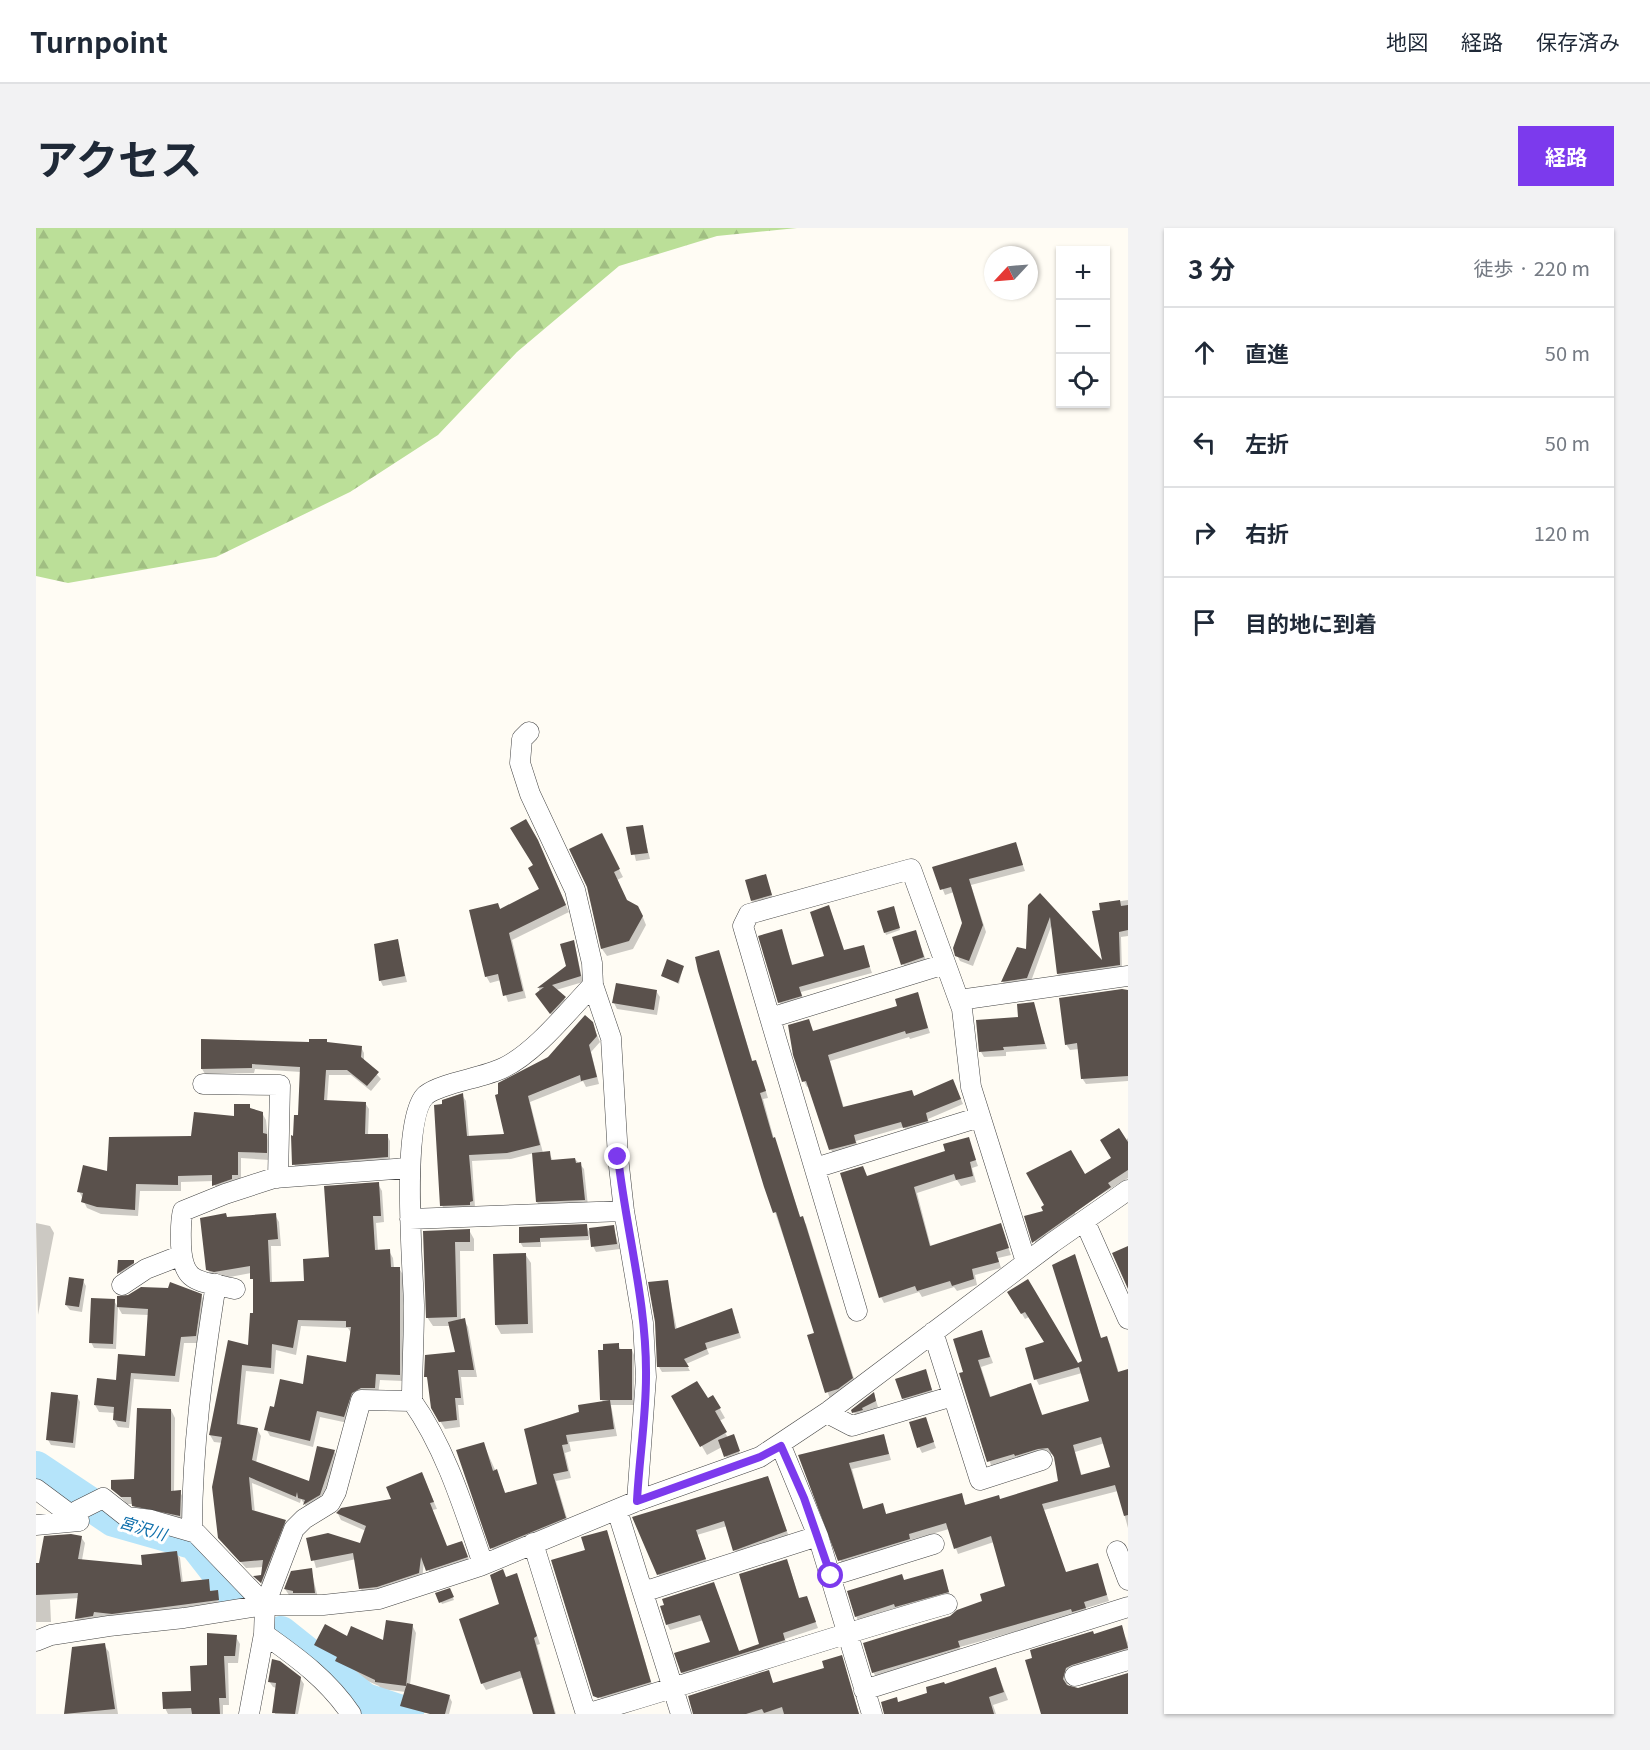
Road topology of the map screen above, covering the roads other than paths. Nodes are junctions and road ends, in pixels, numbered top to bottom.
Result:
1 (529, 732) dead end
2 (945, 964) junction
3 (1128, 976) edge
4 (592, 985) junction
5 (959, 1000) junction
6 (770, 1018) junction
7 (203, 1084) dead end
8 (980, 1117) junction
9 (408, 1168) junction
10 (815, 1168) junction
11 (278, 1178) junction
12 (1128, 1190) edge
13 (624, 1211) junction
14 (410, 1219) junction
15 (1085, 1222) junction
16 (182, 1255) junction
17 (1026, 1262) junction
18 (216, 1284) junction
19 (122, 1285) dead end
20 (235, 1289) dead end
21 (857, 1311) dead end
22 (1128, 1319) edge
23 (933, 1332) junction
24 (953, 1396) junction
25 (412, 1401) junction
26 (826, 1413) junction
27 (781, 1446) junction
28 (1042, 1460) dead end
29 (36, 1489) edge
30 (637, 1501) junction
31 (617, 1510) junction
32 (78, 1516) junction
33 (36, 1525) edge
34 (192, 1531) junction
35 (818, 1536) junction
36 (532, 1543) junction
37 (934, 1544) dead end
38 (1117, 1551) dead end
39 (483, 1564) junction
40 (831, 1576) junction
41 (1128, 1581) edge
42 (643, 1592) junction
43 (947, 1604) dead end
44 (264, 1605) junction
45 (1128, 1607) edge
46 (848, 1632) junction
47 (264, 1634) junction
48 (36, 1641) edge
49 (1128, 1660) edge
50 (1075, 1676) dead end
51 (674, 1689) junction
52 (864, 1690) junction
53 (249, 1714) edge
54 (351, 1714) edge
55 (586, 1714) edge
56 (681, 1714) edge
57 (872, 1714) edge

1 - 4 street
2 - 5 street
2 - 6 street
2 - 6 street
3 - 5 street
4 - 9 street
4 - 13 street
5 - 8 street
6 - 10 street
7 - 11 street
8 - 10 street
8 - 17 street
9 - 11 street
9 - 14 street
10 - 21 street
11 - 16 street
12 - 15 street
13 - 14 street
13 - 30 street
14 - 25 street
15 - 17 street
15 - 22 street
16 - 18 street
16 - 19 street
17 - 23 street
18 - 20 street
18 - 34 street
23 - 24 street
23 - 26 street
24 - 26 street
24 - 28 street
25 - 39 street
25 - 44 street
26 - 27 street
27 - 30 street
27 - 35 street
29 - 32 street
30 - 31 street
31 - 36 street
31 - 42 street
32 - 33 street
32 - 34 street
34 - 44 street
35 - 40 street
35 - 42 street
36 - 39 street
36 - 55 street
37 - 40 street
38 - 41 street
39 - 44 street
40 - 46 street
42 - 51 street
43 - 46 street
44 - 47 street
44 - 48 street
45 - 52 street
46 - 51 street
46 - 52 street
47 - 53 street
47 - 54 street
49 - 50 street
51 - 55 street
51 - 56 street
52 - 57 street

